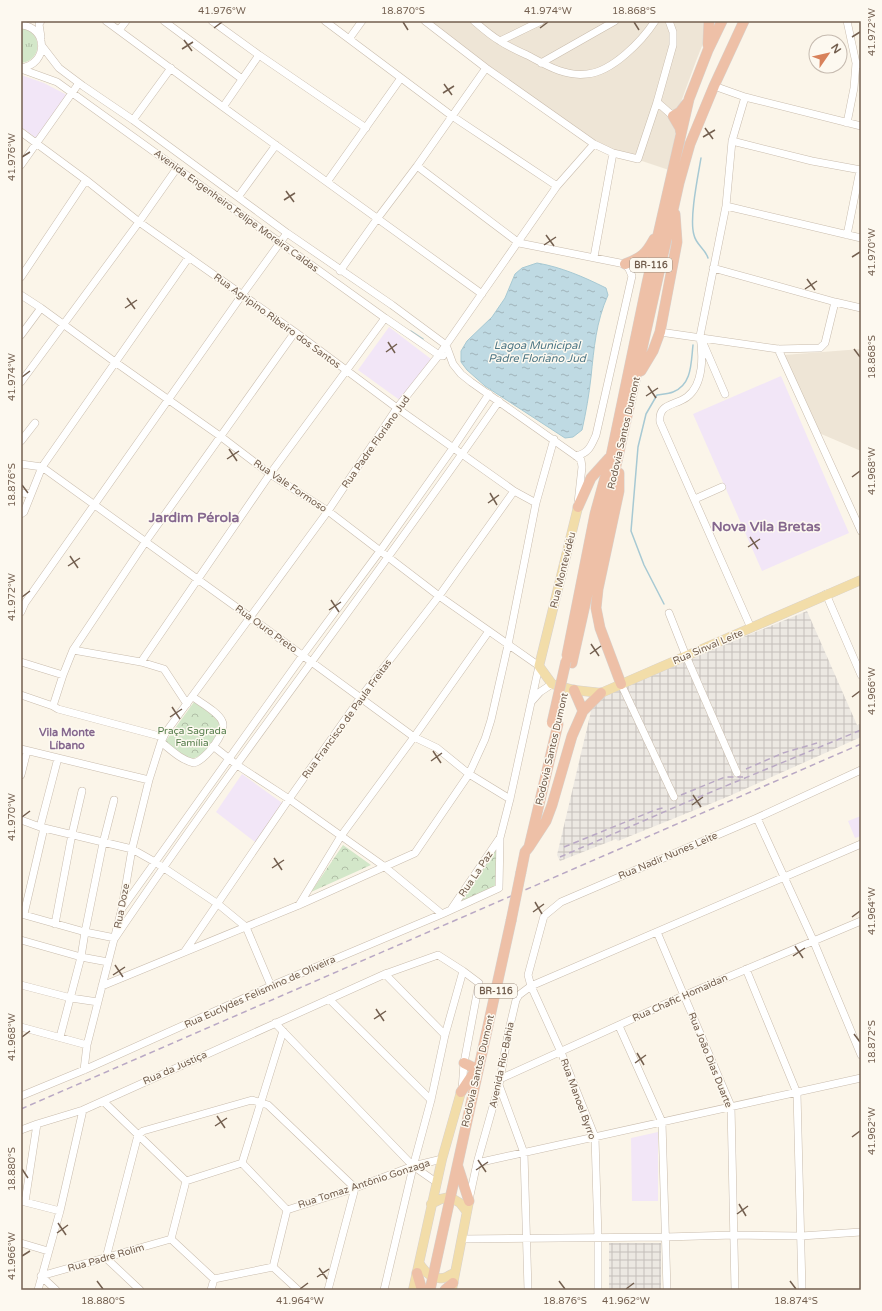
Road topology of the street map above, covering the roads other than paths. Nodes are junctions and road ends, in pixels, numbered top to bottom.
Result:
1 (41, 21) edge
2 (106, 21) edge
3 (126, 21) edge
4 (164, 21) edge
5 (212, 21) edge
6 (326, 21) edge
7 (362, 21) edge
8 (425, 21) edge
9 (474, 21) edge
10 (541, 21) edge
11 (615, 21) edge
12 (655, 21) edge
13 (669, 21) edge
14 (710, 21) edge
15 (722, 21) edge
16 (744, 21) edge
17 (847, 21) edge
18 (22, 23) edge
19 (119, 30) junction
20 (350, 39) junction
21 (500, 41) junction
22 (41, 43) junction
23 (708, 50) junction
24 (259, 55) junction
25 (541, 63) junction
26 (859, 64) edge
27 (171, 68) junction
28 (486, 68) junction
29 (21, 69) edge
30 (699, 75) junction
31 (401, 78) junction
32 (242, 79) junction
33 (79, 83) junction
34 (714, 86) junction
35 (72, 94) junction
36 (745, 97) junction
37 (689, 99) junction
38 (658, 102) junction
39 (223, 108) junction
40 (452, 116) junction
41 (673, 116) junction
42 (132, 120) junction
43 (847, 123) junction
44 (861, 126) edge
45 (366, 128) junction
46 (21, 132) edge
47 (681, 136) junction
48 (732, 141) junction
49 (36, 143) junction
50 (594, 144) junction
51 (276, 145) junction
52 (613, 153) junction
53 (21, 165) edge
54 (417, 166) junction
55 (176, 168) junction
56 (861, 170) edge
57 (86, 180) junction
58 (327, 182) junction
59 (557, 186) junction
60 (238, 197) junction
61 (674, 202) junction
62 (726, 206) junction
63 (377, 219) junction
64 (139, 222) junction
65 (660, 227) junction
66 (287, 233) junction
67 (847, 235) junction
68 (861, 238) edge
69 (519, 243) junction
70 (280, 244) junction
71 (189, 257) junction
72 (594, 257) junction
73 (626, 264) junction
74 (713, 268) junction
75 (340, 271) junction
76 (21, 277) edge
77 (482, 294) junction
78 (21, 295) edge
79 (242, 295) junction
80 (835, 302) junction
81 (41, 308) junction
82 (861, 308) edge
83 (385, 318) junction
84 (63, 325) junction
85 (295, 332) junction
86 (660, 332) junction
87 (21, 335) edge
88 (700, 336) junction
89 (446, 345) junction
90 (778, 349) junction
91 (439, 355) junction
92 (449, 356) junction
93 (115, 362) junction
94 (346, 371) junction
95 (21, 382) edge
96 (636, 382) junction
97 (489, 394) junction
98 (725, 394) dead end
99 (169, 399) junction
100 (499, 401) junction
101 (397, 408) junction
102 (36, 423) dead end
103 (220, 436) junction
104 (554, 439) junction
105 (21, 441) edge
106 (454, 448) junction
107 (463, 454) junction
108 (615, 454) junction
109 (576, 456) junction
110 (21, 464) edge
111 (42, 466) junction
112 (270, 474) junction
113 (722, 487) dead end
114 (514, 491) junction
115 (21, 493) edge
116 (31, 494) junction
117 (695, 499) junction
118 (536, 503) junction
119 (94, 504) junction
120 (578, 507) junction
121 (328, 511) junction
122 (21, 514) edge
123 (595, 514) junction
124 (861, 531) edge
125 (146, 541) junction
126 (380, 551) junction
127 (388, 558) junction
128 (198, 579) junction
129 (861, 580) edge
130 (826, 594) junction
131 (439, 596) junction
132 (23, 602) edge
133 (21, 612) edge
134 (668, 613) dead end
135 (250, 617) junction
136 (751, 628) junction
137 (489, 631) junction
138 (508, 645) junction
139 (73, 650) junction
140 (302, 656) junction
141 (686, 656) junction
142 (21, 662) edge
143 (141, 662) junction
144 (311, 662) junction
145 (569, 662) junction
146 (539, 666) junction
147 (63, 675) junction
148 (861, 675) edge
149 (552, 684) junction
150 (621, 684) junction
151 (574, 690) junction
152 (601, 693) junction
153 (21, 695) edge
154 (193, 697) junction
155 (361, 697) junction
156 (532, 702) junction
157 (187, 704) junction
158 (53, 706) junction
159 (583, 712) junction
160 (414, 737) junction
161 (162, 739) junction
162 (213, 746) junction
163 (24, 750) edge
164 (58, 758) junction
165 (229, 759) junction
166 (237, 765) junction
167 (861, 770) edge
168 (737, 773) dead end
169 (469, 774) junction
170 (21, 775) edge
171 (149, 780) junction
172 (82, 791) dead end
173 (674, 797) dead end
174 (289, 799) junction
175 (510, 799) junction
176 (114, 800) dead end
177 (757, 818) junction
178 (21, 820) edge
179 (42, 827) junction
180 (72, 834) junction
181 (341, 836) junction
182 (500, 838) junction
183 (103, 842) junction
184 (861, 844) edge
185 (132, 849) junction
186 (527, 849) junction
187 (155, 862) junction
188 (163, 867) junction
189 (385, 867) junction
190 (784, 878) junction
191 (499, 888) joint
192 (218, 904) junction
193 (299, 905) junction
194 (122, 908) junction
195 (452, 909) junction
196 (22, 914) edge
197 (442, 914) junction
198 (861, 921) edge
199 (55, 924) junction
200 (246, 927) junction
201 (85, 932) junction
202 (657, 932) junction
203 (115, 938) junction
204 (21, 940) edge
205 (813, 940) junction
206 (185, 952) junction
207 (81, 957) junction
208 (108, 962) junction
209 (746, 969) junction
210 (463, 971) junction
211 (385, 974) junction
212 (21, 985) edge
213 (102, 986) junction
214 (271, 986) junction
215 (532, 986) junction
216 (683, 996) junction
217 (71, 998) junction
218 (329, 999) junction
219 (98, 1002) junction
220 (275, 1023) junction
221 (619, 1026) junction
222 (21, 1027) edge
223 (283, 1031) junction
224 (445, 1034) junction
225 (60, 1037) junction
226 (87, 1045) junction
227 (561, 1052) junction
228 (861, 1055) edge
229 (464, 1063) junction
230 (479, 1065) junction
231 (84, 1070) junction
232 (861, 1078) edge
233 (500, 1082) junction
234 (461, 1092) junction
235 (798, 1093) junction
236 (21, 1096) edge
237 (431, 1100) junction
238 (103, 1101) junction
239 (260, 1103) junction
240 (731, 1106) junction
241 (83, 1110) junction
242 (662, 1122) junction
243 (36, 1124) junction
244 (21, 1130) edge
245 (138, 1135) junction
246 (595, 1137) junction
247 (524, 1153) junction
248 (442, 1159) junction
249 (242, 1163) junction
250 (477, 1163) junction
251 (457, 1165) junction
252 (413, 1166) junction
253 (186, 1181) junction
254 (436, 1182) junction
255 (355, 1188) junction
256 (450, 1197) junction
257 (23, 1201) edge
258 (469, 1201) junction
259 (431, 1204) junction
260 (287, 1210) junction
261 (60, 1211) junction
262 (467, 1212) junction
263 (861, 1232) edge
264 (734, 1234) junction
265 (801, 1236) junction
266 (666, 1237) junction
267 (598, 1238) junction
268 (462, 1239) junction
269 (528, 1239) junction
270 (171, 1240) junction
271 (21, 1243) edge
272 (48, 1251) junction
273 (106, 1258) junction
274 (273, 1267) junction
275 (418, 1268) junction
276 (454, 1273) junction
277 (41, 1276) junction
278 (433, 1277) junction
279 (214, 1278) junction
280 (451, 1288) edge
281 (38, 1290) edge
282 (56, 1290) edge
283 (140, 1290) edge
284 (212, 1290) edge
285 (298, 1290) edge
286 (328, 1290) edge
287 (384, 1290) edge
288 (413, 1290) edge
289 (422, 1290) edge
290 (430, 1290) edge
291 (528, 1290) edge
292 (598, 1290) edge
293 (667, 1290) edge
294 (735, 1290) edge
295 (802, 1290) edge

1 - 22 street
2 - 19 street
3 - 19 street
4 - 32 street
5 - 24 street
6 - 20 street
7 - 20 street
8 - 28 street
9 - 21 street
10 - 21 street
11 - 25 street
12 - 25 street
13 - 38 street
14 - 23 highway
15 - 23 highway, Rodovia Santos Dumont / BR-116
16 - 34 highway, Rodovia Santos Dumont / BR-116
17 - 26 street
18 - 22 street, Avenida Engenheiro Felipe Moreira Caldas
19 - 27 street
20 - 31 street
21 - 25 street
22 - 29 street, Avenida Engenheiro Felipe Moreira Caldas
22 - 33 street, Avenida Engenheiro Felipe Moreira Caldas
23 - 30 highway, Rodovia Santos Dumont / BR-116
24 - 32 street
24 - 45 street
26 - 43 street
27 - 39 street
27 - 42 street
28 - 40 street
28 - 50 street
29 - 35 street, Avenida Engenheiro Felipe Moreira Caldas
30 - 34 highway
30 - 37 highway, Rodovia Santos Dumont / BR-116
31 - 40 street
31 - 45 street
32 - 39 street
33 - 35 street
33 - 42 street, Avenida Engenheiro Felipe Moreira Caldas
34 - 36 street
34 - 61 highway, Rodovia Santos Dumont / BR-116
35 - 49 street
35 - 55 street, Avenida Engenheiro Felipe Moreira Caldas
36 - 43 street
36 - 48 street
37 - 41 highway
37 - 47 highway, Rodovia Santos Dumont / BR-116
38 - 41 street
38 - 52 street
39 - 51 street
40 - 54 street
40 - 59 street
41 - 47 highway
42 - 60 street, Avenida Engenheiro Felipe Moreira Caldas
43 - 44 street
45 - 58 street
46 - 49 street, Rua Agripino Ribeiro dos Santos
47 - 65 highway, Rodovia Santos Dumont / BR-116
48 - 56 street
48 - 62 street
49 - 53 street
49 - 57 street, Rua Agripino Ribeiro dos Santos
50 - 52 street
50 - 59 street, Rua Padre Floriano Jud
51 - 58 street
51 - 60 street
52 - 72 street
54 - 63 street
54 - 69 street
55 - 64 street
55 - 70 street, Avenida Engenheiro Felipe Moreira Caldas
56 - 67 street
57 - 64 street, Rua Agripino Ribeiro dos Santos
57 - 76 street
58 - 63 street
59 - 69 street, Rua Padre Floriano Jud
60 - 66 street, Avenida Engenheiro Felipe Moreira Caldas
61 - 86 highway
61 - 96 highway, Rodovia Santos Dumont / BR-116
62 - 67 street
62 - 74 street
63 - 75 street
63 - 77 street
64 - 71 street, Rua Agripino Ribeiro dos Santos
64 - 84 street
65 - 73 highway
65 - 108 highway, Rodovia Santos Dumont / BR-116
66 - 70 street
66 - 75 street, Avenida Engenheiro Felipe Moreira Caldas
67 - 68 street
69 - 72 street
69 - 77 street, Rua Padre Floriano Jud
70 - 79 street
70 - 83 street, Avenida Engenheiro Felipe Moreira Caldas
71 - 79 street, Rua Agripino Ribeiro dos Santos
71 - 93 street
72 - 73 street
73 - 109 street
74 - 80 street
74 - 88 street
75 - 89 street, Avenida Engenheiro Felipe Moreira Caldas
77 - 89 street, Rua Padre Floriano Jud
78 - 81 street, Rua Vale Formoso
79 - 85 street, Rua Agripino Ribeiro dos Santos
79 - 99 street
80 - 82 street
80 - 90 street
81 - 84 street, Rua Vale Formoso
81 - 87 street
83 - 91 street, Avenida Engenheiro Felipe Moreira Caldas
83 - 94 street
84 - 93 street, Rua Vale Formoso
84 - 95 street
85 - 94 street, Rua Agripino Ribeiro dos Santos
85 - 103 street
86 - 88 street
86 - 96 highway
88 - 90 street
88 - 98 street
88 - 117 street
89 - 91 street, Rua Padre Floriano Jud
89 - 92 street
90 - 124 street
91 - 92 street, Avenida Engenheiro Felipe Moreira Caldas
91 - 101 street, Rua Padre Floriano Jud
92 - 97 street
93 - 99 street, Rua Vale Formoso
93 - 111 street
94 - 101 street, Rua Agripino Ribeiro dos Santos
94 - 112 street
96 - 108 highway, Rodovia Santos Dumont / BR-116
97 - 100 street
97 - 106 street
99 - 103 street, Rua Vale Formoso
99 - 119 street
100 - 104 street
100 - 107 street
101 - 106 street, Rua Agripino Ribeiro dos Santos
101 - 121 street, Rua Padre Floriano Jud
102 - 105 street
103 - 112 street, Rua Vale Formoso
103 - 125 street
104 - 109 street
104 - 118 street
106 - 107 street, Rua Agripino Ribeiro dos Santos
106 - 126 street
107 - 114 street, Rua Agripino Ribeiro dos Santos
107 - 127 street
108 - 120 highway
108 - 123 highway, Rodovia Santos Dumont / BR-116
108 - 145 highway, Rodovia Santos Dumont / BR-116
108 - 150 highway
109 - 120 street, Rua Montevidéu
110 - 111 street
111 - 116 street
111 - 119 street, Rua Ouro Preto
112 - 121 street, Rua Vale Formoso
112 - 128 street
113 - 117 street
114 - 118 street, Rua Agripino Ribeiro dos Santos
114 - 131 street, Rua Francisco de Paula Freitas
115 - 116 street
116 - 122 street
117 - 136 street
118 - 138 street
119 - 125 street, Rua Ouro Preto
119 - 132 street
120 - 123 highway
120 - 146 main road, Rua Montevidéu
121 - 126 street, Rua Vale Formoso
121 - 135 street, Rua Padre Floriano Jud
123 - 145 highway, Rodovia Santos Dumont / BR-116
125 - 128 street, Rua Ouro Preto
125 - 139 street
126 - 127 street, Rua Vale Formoso
126 - 140 street
127 - 131 street, Rua Vale Formoso
127 - 144 street
128 - 135 street, Rua Ouro Preto
128 - 143 street
129 - 130 main road, Rua Sinval Leite
130 - 136 main road, Rua Sinval Leite
130 - 148 street
131 - 137 street, Rua Vale Formoso
131 - 155 street, Rua Francisco de Paula Freitas
132 - 133 street
134 - 141 street
135 - 140 street, Rua Ouro Preto
135 - 154 street, Rua Padre Floriano Jud
136 - 141 main road, Rua Sinval Leite
137 - 138 street, Rua Vale Formoso
137 - 160 street
138 - 146 street, Rua Vale Formoso
138 - 169 street
139 - 143 street
139 - 147 street
140 - 144 street, Rua Ouro Preto
140 - 165 street
141 - 150 main road, Rua Sinval Leite
141 - 168 street
142 - 147 street
143 - 157 street
144 - 155 street, Rua Ouro Preto
144 - 166 street
145 - 186 highway, Rodovia Santos Dumont / BR-116, bridge
146 - 149 main road, Rua Vale Formoso
146 - 156 street, Rua Montevidéu
147 - 158 street
149 - 151 main road
149 - 156 street
150 - 152 main road, Rua Sinval Leite
150 - 173 street
151 - 152 main road
151 - 159 highway
152 - 159 highway
153 - 158 street
154 - 157 street, Rua Padre Floriano Jud
154 - 162 street
155 - 160 street, Rua Ouro Preto
155 - 174 street, Rua Francisco de Paula Freitas
156 - 175 street, Rua Montevidéu
157 - 161 street, Rua Padre Floriano Jud
158 - 161 street
159 - 186 highway
160 - 169 street, Rua Ouro Preto
160 - 181 street
161 - 162 street
161 - 171 street, Rua Doze
162 - 165 street
163 - 164 street
163 - 170 street
164 - 171 street
164 - 179 street
165 - 166 street
165 - 187 street
166 - 174 street
166 - 188 street
167 - 177 street, Rua Nadir Nunes Leite
169 - 175 street, Rua Ouro Preto
169 - 189 street
171 - 185 street, Rua Doze
172 - 180 street
174 - 181 street
174 - 192 street, Rua Francisco de Paula Freitas
175 - 182 street, Rua Montevidéu
176 - 183 street
177 - 190 street
177 - 215 street, Rua Nadir Nunes Leite
178 - 179 street
179 - 180 street
179 - 196 street
180 - 183 street
180 - 199 street
181 - 189 street
181 - 193 street
182 - 191 street, Rua Montevidéu
182 - 195 street, Rua La Paz
183 - 185 street
183 - 201 street
184 - 190 street, Avenida Rio-Bahia
185 - 187 street
185 - 194 street, Rua Doze
186 - 230 highway, Rodovia Santos Dumont / BR-116, bridge
187 - 188 street
187 - 194 street
188 - 192 street
188 - 203 street
189 - 193 street
189 - 197 street
190 - 202 street, Avenida Rio-Bahia
190 - 205 street
191 - 195 street, Rua Euclydes Felismino de Oliveira
192 - 200 street
192 - 206 street, Rua Francisco de Paula Freitas
193 - 200 street
194 - 203 street, Rua Doze
195 - 197 street, Rua Euclydes Felismino de Oliveira
196 - 199 street
197 - 214 street, Rua Euclydes Felismino de Oliveira
198 - 205 street, Rua Chafic Homaidan
199 - 201 street
200 - 206 street
200 - 214 street
201 - 203 street
201 - 207 street
202 - 215 street, Avenida Rio-Bahia
202 - 216 street, Rua João Dias Duarte
203 - 208 street, Rua Doze
204 - 207 street
205 - 209 street, Rua Chafic Homaidan
205 - 228 street
206 - 213 street
207 - 208 street
207 - 217 street
208 - 213 street, Rua Doze
209 - 216 street, Rua Chafic Homaidan
209 - 235 street
210 - 211 street, Rua da Justiça
210 - 224 street
210 - 229 street
211 - 218 street, Rua da Justiça
211 - 224 street
212 - 217 street
213 - 219 street, Rua Doze
214 - 231 street, Rua Euclydes Felismino de Oliveira
215 - 227 street, Rua Manoel Byrro
215 - 233 street, Avenida Rio-Bahia
216 - 221 street, Rua Chafic Homaidan
216 - 240 street, Rua João Dias Duarte
217 - 219 street
217 - 225 street
218 - 220 street, Rua da Justiça
218 - 237 street
219 - 226 street, Rua Doze
220 - 223 street
220 - 238 street, Rua da Justiça
221 - 227 street, Rua Chafic Homaidan
221 - 242 street
222 - 225 street
223 - 239 street
223 - 252 street
224 - 237 street
225 - 226 street
226 - 231 street, Rua Doze
227 - 233 street, Rua Chafic Homaidan
227 - 246 street, Rua Manoel Byrro
229 - 230 highway
229 - 234 street
230 - 234 highway
230 - 251 highway, Rodovia Santos Dumont / BR-116
231 - 236 street, Rua Euclydes Felismino de Oliveira
232 - 235 street
233 - 247 street
233 - 250 street, Avenida Rio-Bahia
234 - 248 main road
235 - 240 street
235 - 265 street
237 - 252 street
238 - 241 street, Rua da Justiça
238 - 245 street
239 - 245 street
239 - 249 street
239 - 255 street
240 - 242 street
240 - 264 street, Rua João Dias Duarte
241 - 243 street, Rua da Justiça
241 - 261 street
242 - 246 street
242 - 266 street
243 - 244 street, Rua da Justiça
243 - 257 street
245 - 253 street
245 - 273 street
246 - 247 street
246 - 267 street, Rua Manoel Byrro
247 - 250 street
247 - 269 street
248 - 252 street, Rua Tomaz Antônio Gonzaga
248 - 254 main road
249 - 253 street
249 - 260 street
250 - 258 street, Avenida Rio-Bahia
251 - 256 highway, Rodovia Santos Dumont / BR-116
251 - 258 highway
252 - 254 street
252 - 255 street, Rua Tomaz Antônio Gonzaga
252 - 287 street
253 - 270 street
254 - 259 main road
255 - 260 street, Rua Tomaz Antônio Gonzaga
255 - 286 street
256 - 259 main road
256 - 262 main road
256 - 278 highway, Rodovia Santos Dumont / BR-116
257 - 261 street
258 - 262 main road, Avenida Rio-Bahia
259 - 275 main road
260 - 274 street
261 - 272 street
262 - 268 main road, Avenida Rio-Bahia
263 - 265 street
264 - 265 street
264 - 266 street
264 - 294 street, Rua João Dias Duarte
265 - 295 street
266 - 267 street
266 - 293 street
267 - 269 street
267 - 292 street, Rua Manoel Byrro
268 - 269 street
268 - 276 main road, Avenida Rio-Bahia
269 - 291 street
270 - 273 street, Rua Padre Rolim
270 - 279 street
271 - 272 street
272 - 277 street
273 - 277 street, Rua Padre Rolim
273 - 283 street
274 - 279 street
274 - 285 street
275 - 278 main road
275 - 288 main road
275 - 289 highway
276 - 278 main road
276 - 280 main road, Avenida Rio-Bahia
277 - 281 street
277 - 282 street
278 - 290 highway, Rodovia Santos Dumont / BR-116
279 - 284 street

